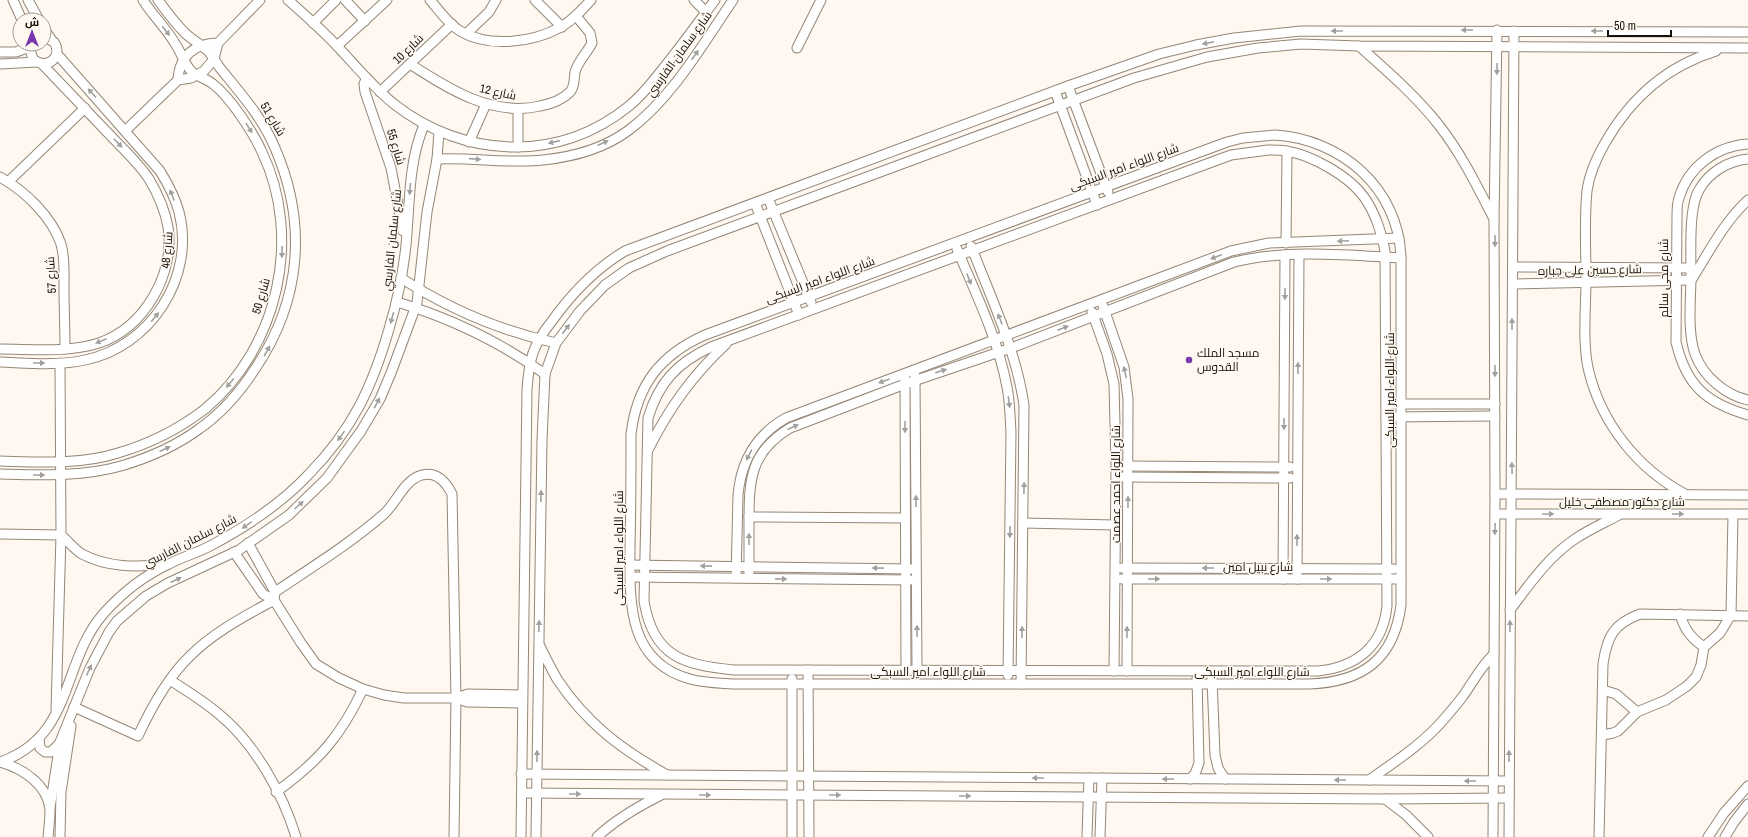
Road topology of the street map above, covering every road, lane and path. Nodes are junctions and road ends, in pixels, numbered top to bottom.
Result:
1 (13, 0) edge
2 (28, 0) edge
3 (143, 0) edge
4 (158, 0) edge
5 (260, 0) edge
6 (288, 0) edge
7 (336, 0) edge
8 (345, 0) edge
9 (387, 0) edge
10 (430, 0) edge
11 (496, 0) edge
12 (535, 0) edge
13 (590, 0) edge
14 (694, 0) edge
15 (715, 0) edge
16 (733, 0) edge
17 (820, 0) edge
18 (18, 12) edge
19 (35, 12) edge
20 (706, 12) junction
21 (576, 16) junction
22 (365, 21) junction
23 (313, 23) junction
24 (452, 24) junction
25 (562, 27) junction
26 (1497, 30) junction
27 (1514, 31) junction
28 (1748, 32) edge
29 (466, 34) junction
30 (52, 42) edge
31 (218, 43) junction
32 (200, 46) junction
33 (337, 46) junction
34 (1359, 46) junction
35 (1497, 46) junction
36 (1514, 47) junction
37 (797, 48) dead end
38 (1748, 48) edge
39 (1724, 49) junction
40 (0, 52) edge
41 (12, 52) edge
42 (31, 52) edge
43 (57, 54) junction
44 (214, 59) junction
45 (183, 60) junction
46 (39, 63) junction
47 (0, 64) edge
48 (410, 64) junction
49 (197, 76) junction
50 (366, 79) junction
51 (178, 80) junction
52 (1068, 86) junction
53 (1055, 91) junction
54 (380, 92) junction
55 (1073, 101) junction
56 (486, 104) junction
57 (1060, 106) junction
58 (85, 108) junction
59 (518, 109) junction
60 (424, 125) junction
61 (126, 131) junction
62 (439, 132) junction
63 (469, 142) junction
64 (1748, 144) edge
65 (518, 147) junction
66 (1287, 151) junction
67 (437, 159) junction
68 (1748, 159) edge
69 (0, 177) edge
70 (8, 182) junction
71 (1106, 186) junction
72 (1092, 192) junction
73 (768, 198) junction
74 (1111, 199) junction
75 (1748, 200) edge
76 (755, 202) junction
77 (1097, 205) junction
78 (773, 211) junction
79 (760, 216) junction
80 (1494, 220) junction
81 (967, 238) junction
82 (1399, 238) junction
83 (1382, 239) junction
84 (954, 242) junction
85 (1286, 243) junction
86 (406, 247) junction
87 (972, 251) junction
88 (960, 255) junction
89 (1285, 255) junction
90 (1299, 255) junction
91 (1386, 257) junction
92 (1401, 258) junction
93 (1513, 267) junction
94 (1586, 268) junction
95 (1676, 268) junction
96 (1691, 268) junction
97 (401, 278) junction
98 (1691, 280) junction
99 (1676, 281) junction
100 (1586, 282) junction
101 (159, 284) junction
102 (1513, 284) junction
103 (172, 289) junction
104 (418, 289) junction
105 (809, 296) junction
106 (1101, 301) junction
107 (397, 302) junction
108 (794, 302) junction
109 (1089, 305) junction
110 (416, 308) junction
111 (814, 309) junction
112 (1105, 312) junction
113 (799, 315) junction
114 (1093, 316) junction
115 (1006, 336) junction
116 (539, 339) junction
117 (995, 340) junction
118 (729, 341) junction
119 (556, 343) junction
120 (1011, 348) junction
121 (3, 349) edge
122 (65, 349) junction
123 (999, 352) junction
124 (3, 362) edge
125 (60, 363) junction
126 (530, 363) junction
127 (915, 370) junction
128 (240, 371) junction
129 (545, 374) junction
130 (905, 374) junction
131 (249, 378) junction
132 (916, 380) junction
133 (905, 384) junction
134 (1748, 400) edge
135 (1386, 404) junction
136 (1402, 404) junction
137 (1495, 404) junction
138 (1748, 415) edge
139 (1495, 416) junction
140 (1386, 417) junction
141 (1402, 417) junction
142 (646, 453) junction
143 (0, 461) edge
144 (60, 462) junction
145 (1116, 466) junction
146 (1128, 466) junction
147 (1284, 467) junction
148 (1298, 467) junction
149 (0, 474) edge
150 (60, 475) junction
151 (1116, 477) junction
152 (1128, 477) junction
153 (1284, 478) junction
154 (1298, 478) junction
155 (1496, 494) junction
156 (1512, 494) junction
157 (1685, 494) junction
158 (1748, 495) edge
159 (1495, 514) junction
160 (1512, 514) junction
161 (1621, 514) junction
162 (1732, 514) junction
163 (1748, 514) edge
164 (749, 517) junction
165 (905, 518) junction
166 (1024, 523) junction
167 (1115, 526) junction
168 (0, 534) edge
169 (61, 535) junction
170 (248, 543) junction
171 (234, 552) junction
172 (170, 563) junction
173 (630, 565) junction
174 (645, 565) junction
175 (736, 566) junction
176 (749, 567) junction
177 (1115, 568) junction
178 (1128, 568) junction
179 (905, 569) junction
180 (917, 569) junction
181 (1284, 569) junction
182 (1297, 569) junction
183 (1388, 569) junction
184 (1401, 569) junction
185 (630, 577) junction
186 (644, 577) junction
187 (736, 578) junction
188 (749, 578) junction
189 (1115, 579) junction
190 (1128, 579) junction
191 (1283, 579) junction
192 (1297, 579) junction
193 (1388, 579) junction
194 (1401, 579) junction
195 (905, 580) junction
196 (917, 580) junction
197 (275, 596) junction
198 (1510, 610) junction
199 (1680, 614) junction
200 (1731, 615) junction
201 (1748, 616) edge
202 (539, 645) junction
203 (1704, 647) junction
204 (1494, 654) junction
205 (734, 670) junction
206 (792, 670) junction
207 (808, 670) junction
208 (906, 670) junction
209 (917, 670) junction
210 (1008, 671) junction
211 (1021, 671) junction
212 (1114, 671) junction
213 (1127, 671) junction
214 (1197, 671) junction
215 (1211, 671) junction
216 (170, 680) junction
217 (733, 684) junction
218 (792, 684) junction
219 (808, 684) junction
220 (1008, 684) junction
221 (1021, 684) junction
222 (1197, 684) junction
223 (1212, 684) junction
224 (363, 689) junction
225 (1602, 690) junction
226 (456, 698) junction
227 (522, 699) junction
228 (74, 707) junction
229 (1637, 712) junction
230 (56, 715) junction
231 (1603, 735) junction
232 (39, 738) junction
233 (60, 742) junction
234 (0, 762) edge
235 (521, 774) junction
236 (537, 775) junction
237 (669, 776) junction
238 (792, 776) junction
239 (808, 776) junction
240 (1088, 778) junction
241 (1102, 778) junction
242 (1190, 779) junction
243 (1225, 779) junction
244 (1369, 780) junction
245 (1493, 781) junction
246 (1509, 781) junction
247 (1748, 786) edge
248 (276, 792) junction
249 (522, 793) junction
250 (537, 794) junction
251 (662, 794) junction
252 (792, 795) junction
253 (808, 795) junction
254 (1088, 796) junction
255 (1102, 796) junction
256 (1493, 798) junction
257 (1509, 798) junction
258 (1385, 799) junction
259 (1748, 804) edge
260 (50, 808) junction
261 (48, 837) edge
262 (60, 837) edge
263 (296, 837) edge
264 (454, 837) edge
265 (521, 837) edge
266 (536, 837) edge
267 (597, 837) edge
268 (792, 837) edge
269 (809, 837) edge
270 (1087, 837) edge
271 (1100, 837) edge
272 (1428, 837) edge
273 (1493, 837) edge
274 (1509, 837) edge
275 (1599, 837) edge
276 (1708, 837) edge
277 (1725, 837) edge

1 - 18 street
2 - 19 street
3 -> 45 street, شارع 50
4 - 32 street, شارع 51
5 - 31 street
6 - 23 street, شارع سلمان الفارسي
7 - 23 street
8 - 22 street
9 - 22 street
10 - 24 street
11 - 29 street
12 - 25 street
13 - 21 street
14 - 20 street
15 - 20 street, شارع سلمان الفارسي
67 -> 16 street, شارع سلمان الفارسي
17 - 37 street
20 -> 65 street, شارع سلمان الفارسي
21 - 25 street
21 - 59 street, شارع 12
22 - 33 street
23 - 33 street, شارع سلمان الفارسي
24 - 29 street
24 - 48 street, شارع 10
25 - 29 street
26 - 27 street
26 - 35 street
26 -> 52 street
28 -> 27 street
27 - 36 street
30 - 43 street
31 - 32 street
31 - 44 street
32 - 44 street, شارع 51
32 - 45 street
33 - 50 street, شارع سلمان الفارسي
34 - 35 street
34 - 55 street
34 - 80 street
35 - 36 street
35 -> 80 street
36 - 39 street
36 - 93 street
38 - 39 street
39 - 94 street
40 - 41 street
42 - 46 street
43 - 46 street
61 -> 43 street, شارع 48
44 - 49 street
131 -> 44 street, شارع 51
45 - 49 street, شارع 50
45 - 51 street
46 - 47 street
46 - 58 street, شارع 48
48 - 54 street, شارع 10
48 - 56 street, شارع 12
49 - 51 street
49 -> 128 street, شارع 50
50 - 54 street, شارع سلمان الفارسي
50 - 86 street, شارع 55
51 - 61 street
52 - 53 street
52 - 55 street
53 - 57 street
53 - 73 street
54 - 60 street, شارع سلمان الفارسي
55 - 57 street
55 - 71 street
56 - 59 street, شارع 12
56 - 63 street
57 - 72 street
57 - 78 street
58 - 70 street
58 -> 101 street, شارع 48
59 - 65 street
60 - 62 street, شارع سلمان الفارسي
60 -> 86 street, شارع سلمان الفارسي
103 -> 61 street, شارع 48
62 - 63 street, شارع سلمان الفارسي
62 - 67 street
63 - 65 street, شارع سلمان الفارسي
64 - 95 street, شارع محى سالم
66 - 74 street, شارع اللواء امير السبكى
66 - 83 street, شارع اللواء امير السبكى
66 - 85 street
67 - 104 street
68 - 96 street
69 - 70 street, شارع 57
70 - 122 street, شارع 57
71 - 72 street, شارع اللواء امير السبكى
71 - 74 street
71 - 82 street, شارع اللواء امير السبكى
72 - 77 street
72 - 81 street, شارع اللواء امير السبكى
73 - 76 street
73 - 78 street
74 - 77 street, شارع اللواء امير السبكى
75 - 98 street
76 - 79 street
76 - 116 street
77 - 87 street, شارع اللواء امير السبكى
78 - 79 street
78 - 105 street
79 - 108 street
119 -> 79 street
80 -> 137 street
81 - 84 street, شارع اللواء امير السبكى
81 - 87 street
82 - 83 street
82 - 92 street, شارع اللواء امير السبكى
83 -> 85 street
83 - 91 street, شارع اللواء امير السبكى
84 - 88 street
84 - 105 street, شارع اللواء امير السبكى
85 -> 106 street
86 - 97 street, شارع سلمان الفارسي
87 - 88 street, شارع اللواء امير السبكى
115 -> 87 street
88 - 111 street, شارع اللواء امير السبكى
88 -> 117 street
89 - 90 street
89 - 112 street
89 -> 147 street
90 - 91 street
148 -> 90 street
91 - 92 street
91 - 135 street, شارع اللواء امير السبكى
92 - 136 street, شارع اللواء امير السبكى
93 - 94 street, شارع حسين على جباره
93 - 102 street
94 - 95 street, شارع حسين على جباره
94 - 100 street
95 - 96 street, شارع حسين على جباره
95 - 99 street, شارع محى سالم
96 - 98 street
97 - 104 street
97 - 107 street, شارع سلمان الفارسي
98 - 99 street, شارع حسين على جباره
98 - 134 street
99 - 100 street, شارع حسين على جباره
99 - 138 street, شارع محى سالم
100 - 102 street, شارع حسين على جباره
100 - 157 street
101 - 103 street
101 -> 122 street, شارع 48
156 -> 102 street
125 -> 103 street, شارع 48
104 - 110 street
104 - 116 street
105 - 108 street, شارع اللواء امير السبكى
105 - 111 street
106 - 109 street
106 - 112 street, شارع اللواء احمد عصمت
107 - 110 street
107 -> 172 street, شارع سلمان الفارسي
108 - 113 street
108 - 173 street, شارع اللواء امير السبكى
109 - 114 street, شارع اللواء احمد عصمت
109 - 115 street
110 - 126 street
170 -> 110 street
111 - 113 street, شارع اللواء امير السبكى
112 - 114 street
146 -> 112 street, شارع اللواء احمد عصمت
113 - 118 street, شارع اللواء امير السبكى
120 -> 114 street
114 - 145 street, شارع اللواء احمد عصمت
115 - 117 street
115 - 120 street
116 - 119 street
116 - 126 street
117 - 123 street
117 - 127 street
118 - 142 street
118 - 142 street, شارع اللواء امير السبكى
119 - 129 street
120 - 123 street
166 -> 120 street
121 - 122 street, شارع 48
121 - 124 street
132 -> 123 street
123 -> 210 street
124 -> 125 street, شارع 48
125 - 144 street
126 - 129 street
126 - 227 street
127 - 130 street
127 - 132 street
128 - 131 street
128 -> 144 street, شارع 50
202 -> 129 street
130 - 133 street
130 -> 175 street
150 -> 131 street
132 - 133 street
180 -> 132 street
164 -> 133 street
133 -> 165 street
135 - 136 street
135 - 140 street, شارع اللواء امير السبكى
136 - 137 street
136 - 141 street, شارع اللواء امير السبكى
137 - 139 street
139 - 141 street
139 - 155 street
140 - 141 street
140 - 183 street, شارع اللواء امير السبكى
141 - 184 street, شارع اللواء امير السبكى
142 - 174 street, شارع اللواء امير السبكى
143 - 144 street, شارع 50
144 - 150 street
145 - 146 street
145 - 151 street, شارع اللواء احمد عصمت
146 - 147 street
146 - 152 street, شارع اللواء احمد عصمت
147 - 148 street
147 - 153 street
148 - 154 street
149 -> 150 street
150 - 169 street
151 - 152 street
151 - 167 street, شارع اللواء احمد عصمت
152 - 153 street
178 -> 152 street, شارع اللواء احمد عصمت
153 - 154 street
153 - 181 street
182 -> 154 street
155 - 156 street, شارع دكتور مصطفى خليل
155 - 159 street
156 - 157 street, شارع دكتور مصطفى خليل
156 - 160 street
157 - 158 street, شارع دكتور مصطفى خليل
159 - 160 street, شارع دكتور مصطفى خليل
159 -> 204 street
160 -> 161 street, شارع دكتور مصطفى خليل
160 - 198 street
161 -> 162 street, شارع دكتور مصطفى خليل
161 - 198 street
162 - 163 street, شارع دكتور مصطفى خليل
162 - 200 street
164 - 165 street
176 -> 164 street
165 - 179 street
166 - 167 street
211 -> 166 street
167 - 177 street, شارع اللواء احمد عصمت
168 - 169 street
169 - 172 street
169 - 230 street
170 - 171 street
170 - 197 street
171 - 197 street
228 -> 171 street
172 - 230 street, شارع سلمان الفارسي
173 - 174 street
173 - 185 street, شارع اللواء امير السبكى
175 -> 174 street
174 - 186 street, شارع اللواء امير السبكى
175 - 176 street
175 - 187 street
179 -> 176 street
176 - 188 street
177 - 178 street, شارع نبيل امين
177 - 189 street, شارع اللواء احمد عصمت
181 -> 178 street, شارع نبيل امين
178 - 190 street, شارع اللواء احمد عصمت
179 - 180 street
179 - 195 street
180 - 196 street
181 - 182 street, شارع نبيل امين
181 - 191 street
182 - 183 street, شارع نبيل امين
182 - 192 street
183 - 184 street, شارع نبيل امين
183 - 193 street, شارع اللواء امير السبكى
184 - 194 street, شارع اللواء امير السبكى
185 - 186 street
185 - 217 street, شارع اللواء امير السبكى
186 - 187 street
186 - 205 street, شارع اللواء امير السبكى
187 - 188 street
188 -> 195 street
189 - 190 street, شارع نبيل امين
189 - 212 street, شارع اللواء احمد عصمت
190 -> 191 street, شارع نبيل امين
213 -> 190 street, شارع اللواء احمد عصمت
191 - 192 street, شارع نبيل امين
192 -> 193 street, شارع نبيل امين
193 - 194 street, شارع نبيل امين
193 - 215 street, شارع اللواء امير السبكى
194 - 223 street, شارع اللواء امير السبكى
195 - 196 street
195 - 208 street
209 -> 196 street
197 - 216 street
197 - 224 street
197 - 226 street
246 -> 198 street
199 - 200 street
199 - 203 street
199 - 225 street
200 - 201 street
200 - 203 street
236 -> 202 street
202 - 237 street
203 - 229 street
204 - 244 street
204 - 245 street
205 - 206 street, شارع اللواء امير السبكى
205 - 217 street
206 - 207 street, شارع اللواء امير السبكى
206 - 218 street
207 - 208 street, شارع اللواء امير السبكى
207 - 219 street
208 - 209 street, شارع اللواء امير السبكى
209 - 210 street, شارع اللواء امير السبكى
210 - 211 street, شارع اللواء امير السبكى
210 - 220 street
211 - 212 street, شارع اللواء امير السبكى
211 - 221 street
212 - 213 street, شارع اللواء امير السبكى
213 - 214 street, شارع اللواء امير السبكى
214 - 215 street, شارع اللواء امير السبكى
214 - 222 street
215 - 223 street
216 - 228 street
216 - 248 street
217 - 218 street, شارع اللواء امير السبكى
218 - 219 street, شارع اللواء امير السبكى
218 - 238 street
219 - 220 street, شارع اللواء امير السبكى
219 - 239 street
220 - 221 street, شارع اللواء امير السبكى
221 - 222 street, شارع اللواء امير السبكى
222 - 223 street, شارع اللواء امير السبكى
222 - 242 street
223 - 243 street
224 - 226 street
224 - 248 street
225 - 229 street
225 - 231 street
226 - 227 street
226 - 264 street
227 - 235 street
228 - 233 street
228 - 262 street
229 - 231 street
230 - 232 street, شارع سلمان الفارسي
231 - 275 street
232 - 233 street
232 - 234 street, شارع سلمان الفارسي
233 - 260 street
234 - 260 street
235 - 236 street
235 - 249 street
236 - 237 street
236 - 250 street
237 - 238 street
238 - 239 street
238 - 252 street
240 -> 239 street
239 - 253 street
240 - 241 street
240 - 254 street
242 -> 241 street
241 - 255 street
242 - 243 street
244 -> 243 street
245 -> 244 street
245 - 246 street
245 - 256 street
246 - 257 street
247 - 276 street
248 - 263 street
249 - 250 street
249 - 265 street
250 -> 251 street
250 - 266 street
251 -> 252 street
251 - 267 street
252 - 253 street
252 - 268 street
253 -> 254 street
253 - 269 street
254 - 255 street
254 - 270 street
255 - 258 street
255 - 271 street
256 - 257 street
256 - 258 street
256 - 273 street
257 - 274 street
258 - 272 street
259 - 277 street
260 - 261 street

